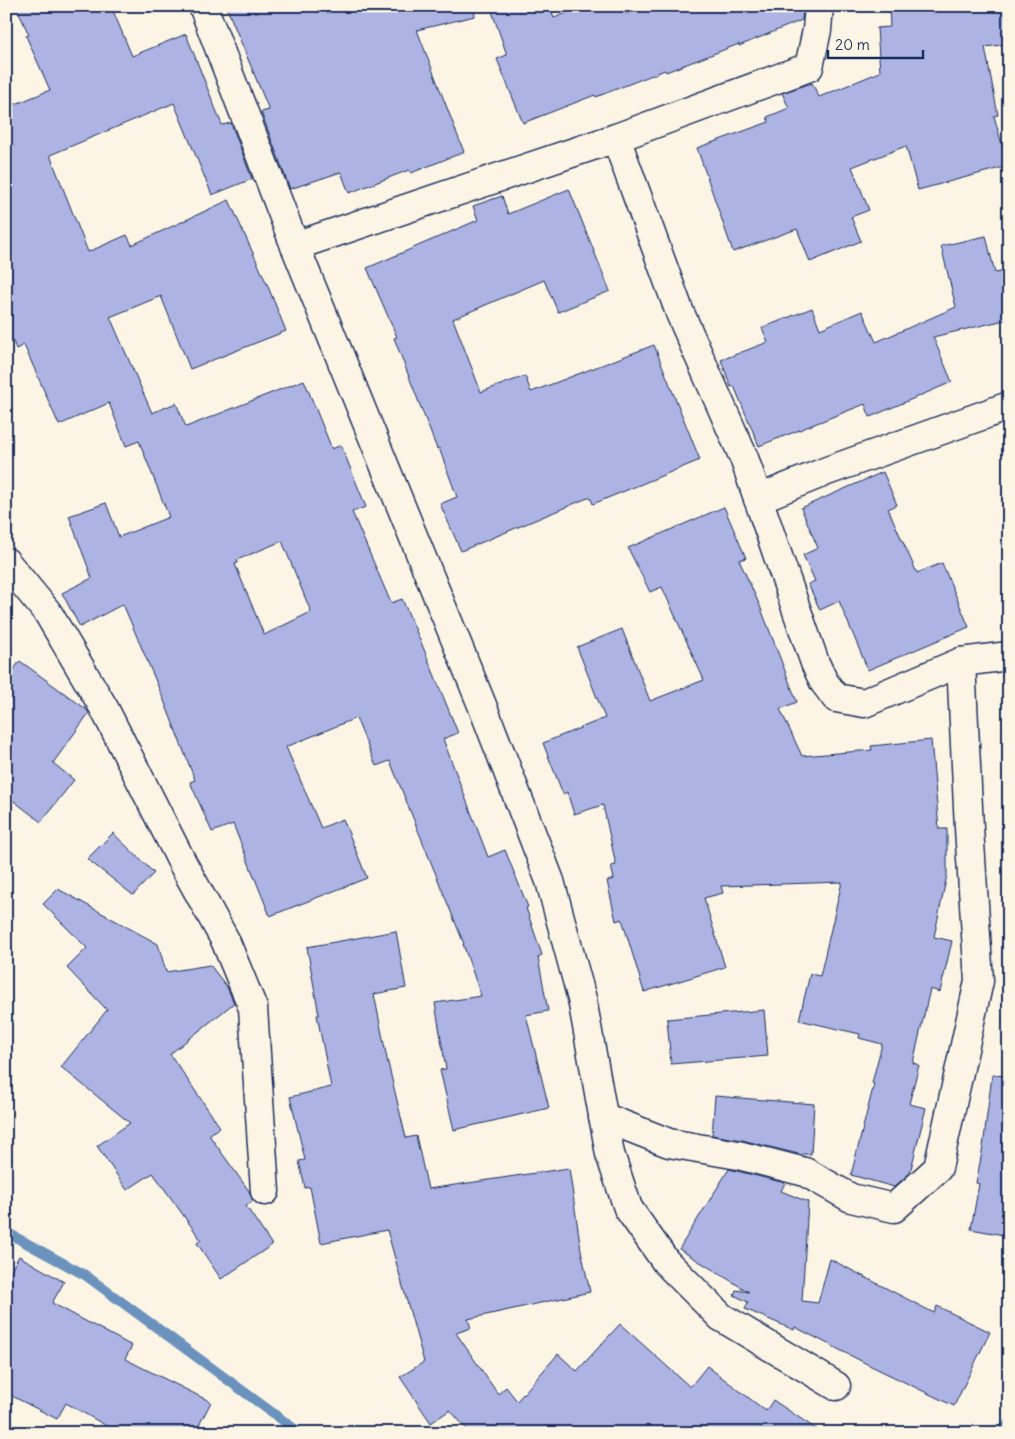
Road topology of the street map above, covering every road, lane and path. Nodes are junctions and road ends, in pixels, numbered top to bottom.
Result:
1 (203, 6) edge
2 (819, 6) edge
3 (616, 138) junction
4 (295, 246) junction
5 (1009, 406) edge
6 (758, 499) junction
7 (6, 562) edge
8 (1009, 656) edge
9 (961, 662) junction
10 (603, 1117) junction
11 (265, 1191) dead end
12 (836, 1386) dead end

1 - 4 street
2 - 3 street
3 - 4 street
3 - 6 street
4 - 10 street
5 - 6 street
6 - 9 street
7 - 11 street
8 - 9 street
9 - 10 street
10 - 12 street

